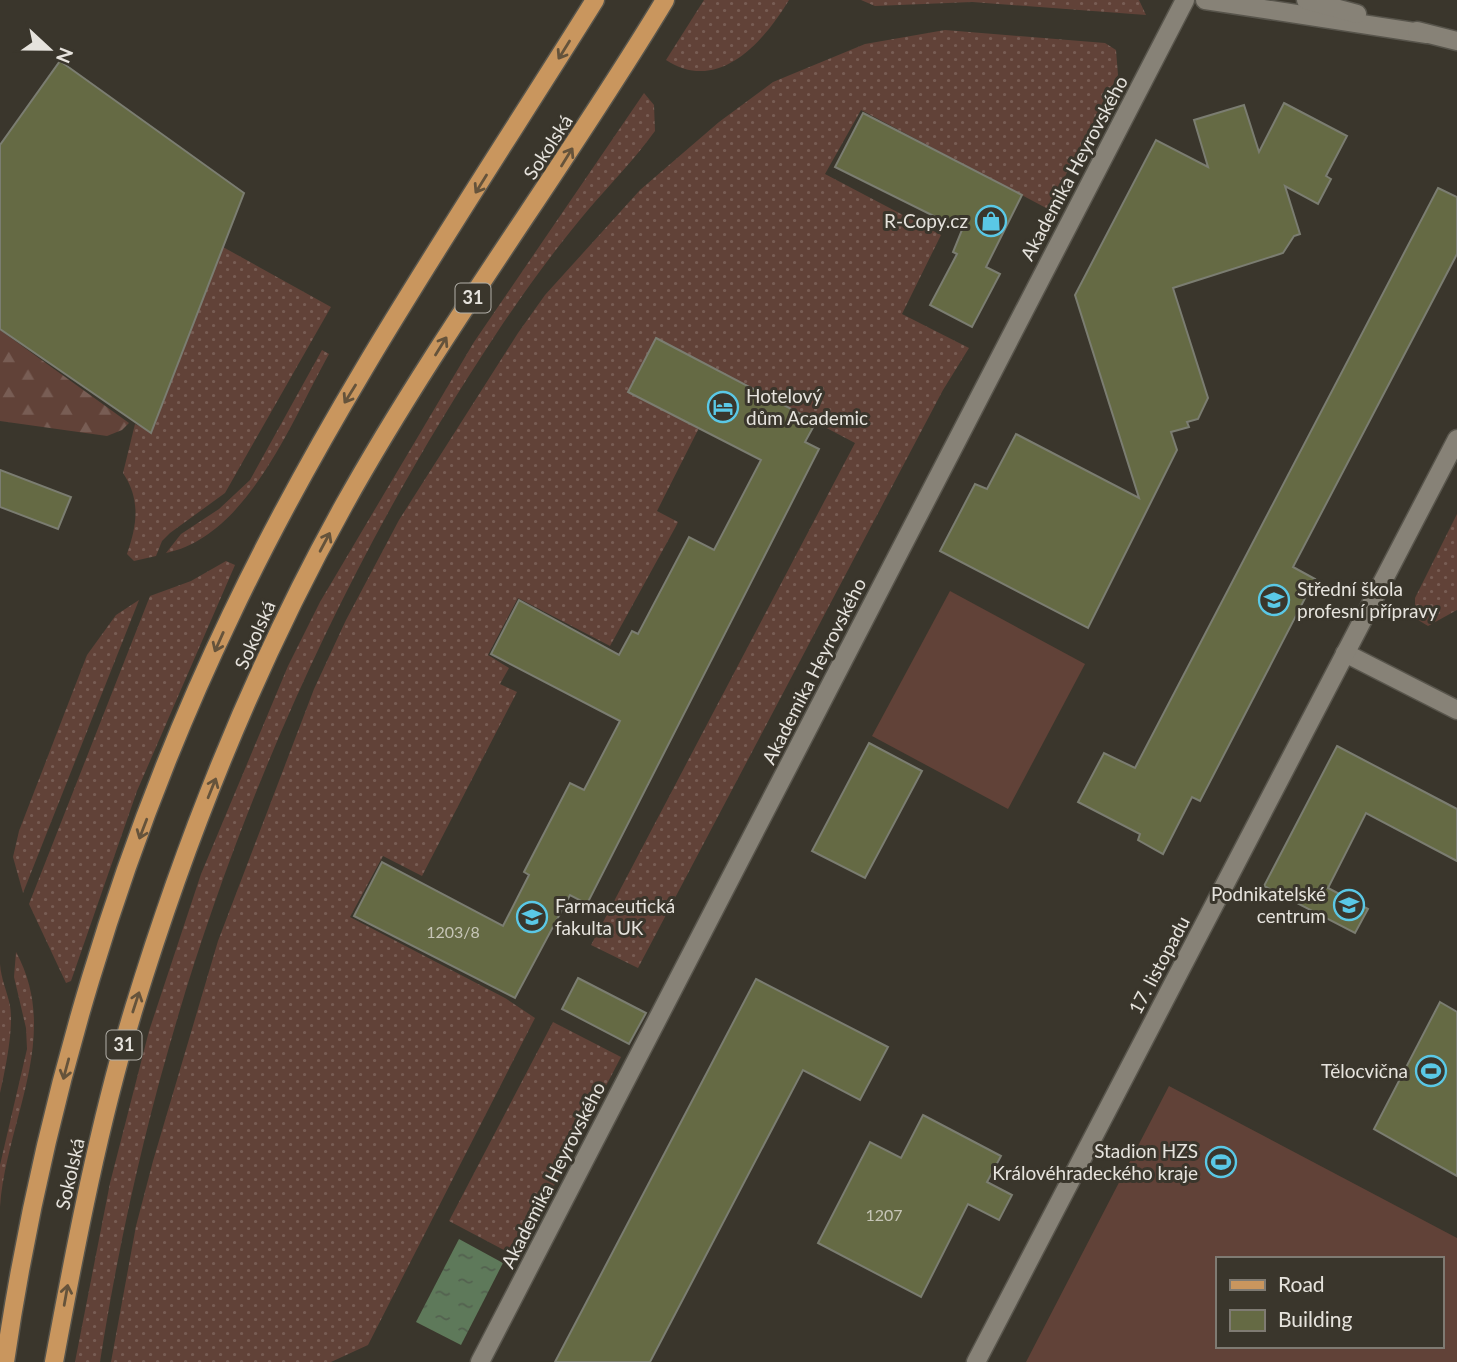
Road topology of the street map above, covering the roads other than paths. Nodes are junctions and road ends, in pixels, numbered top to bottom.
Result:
1 (665, 0) edge
2 (1185, 0) edge
3 (1205, 0) edge
4 (1306, 0) edge
5 (589, 5) edge
6 (1427, 34) junction
7 (1457, 41) edge
8 (1457, 439) edge
9 (1345, 653) junction
10 (1457, 710) edge
11 (5, 1362) edge
12 (54, 1362) edge
13 (480, 1362) edge
14 (976, 1362) edge

12 -> 1 main road, Sokolská / 31
2 - 13 street, Akademika Heyrovského
3 - 6 street
4 - 6 street
5 -> 11 main road, Sokolská / 31
6 - 7 street
8 - 9 street, 17. listopadu
9 - 10 street
9 - 14 street, 17. listopadu

